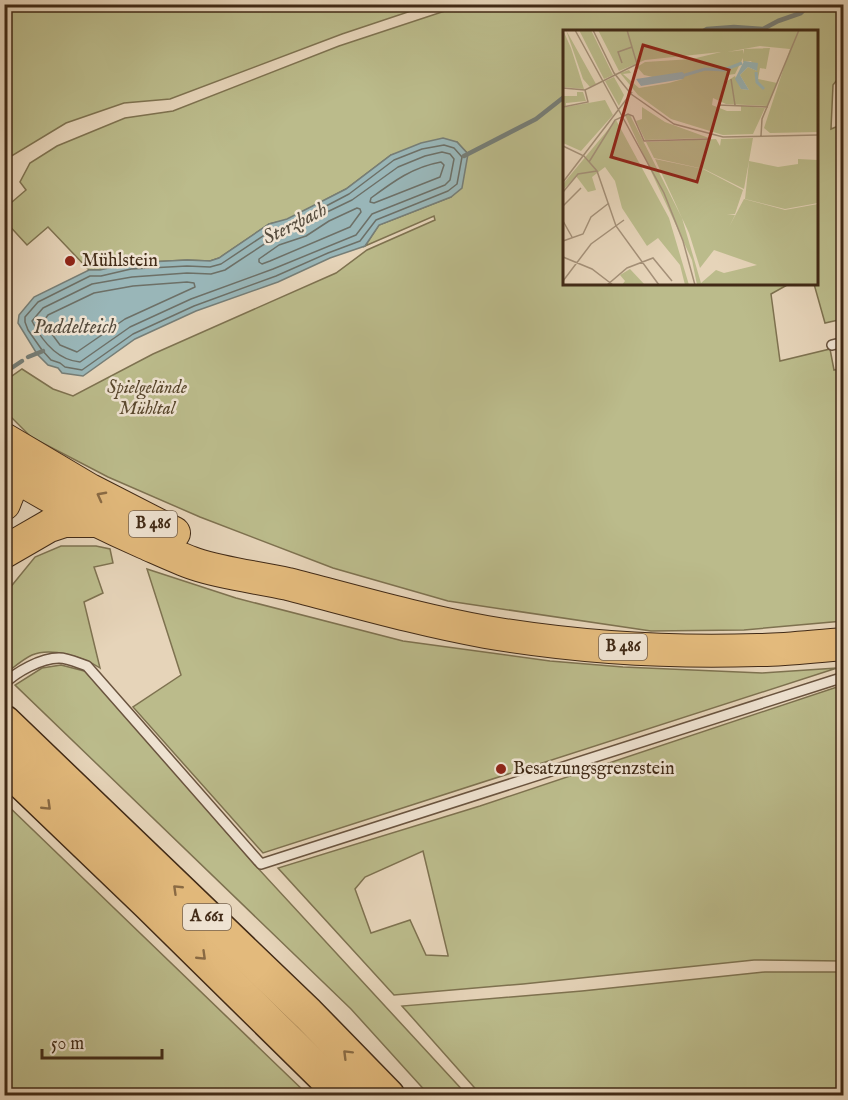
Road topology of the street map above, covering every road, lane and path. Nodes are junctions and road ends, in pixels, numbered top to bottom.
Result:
1 (843, 342) edge
2 (832, 345) dead end
3 (12, 459) edge
4 (4, 504) edge
5 (95, 521) junction
6 (4, 552) edge
7 (286, 584) junction
8 (843, 644) edge
9 (843, 677) edge
10 (4, 684) edge
11 (11, 743) edge
12 (344, 1095) edge
13 (388, 1095) edge

1 - 2 lane
3 - 4 main road
3 - 5 main road, B 486
7 -> 3 main road, B 486
5 - 6 main road
5 - 7 main road, B 486
7 - 8 main road, B 486
9 - 10 lane
11 -> 12 highway, A 661
13 -> 11 highway, A 661

